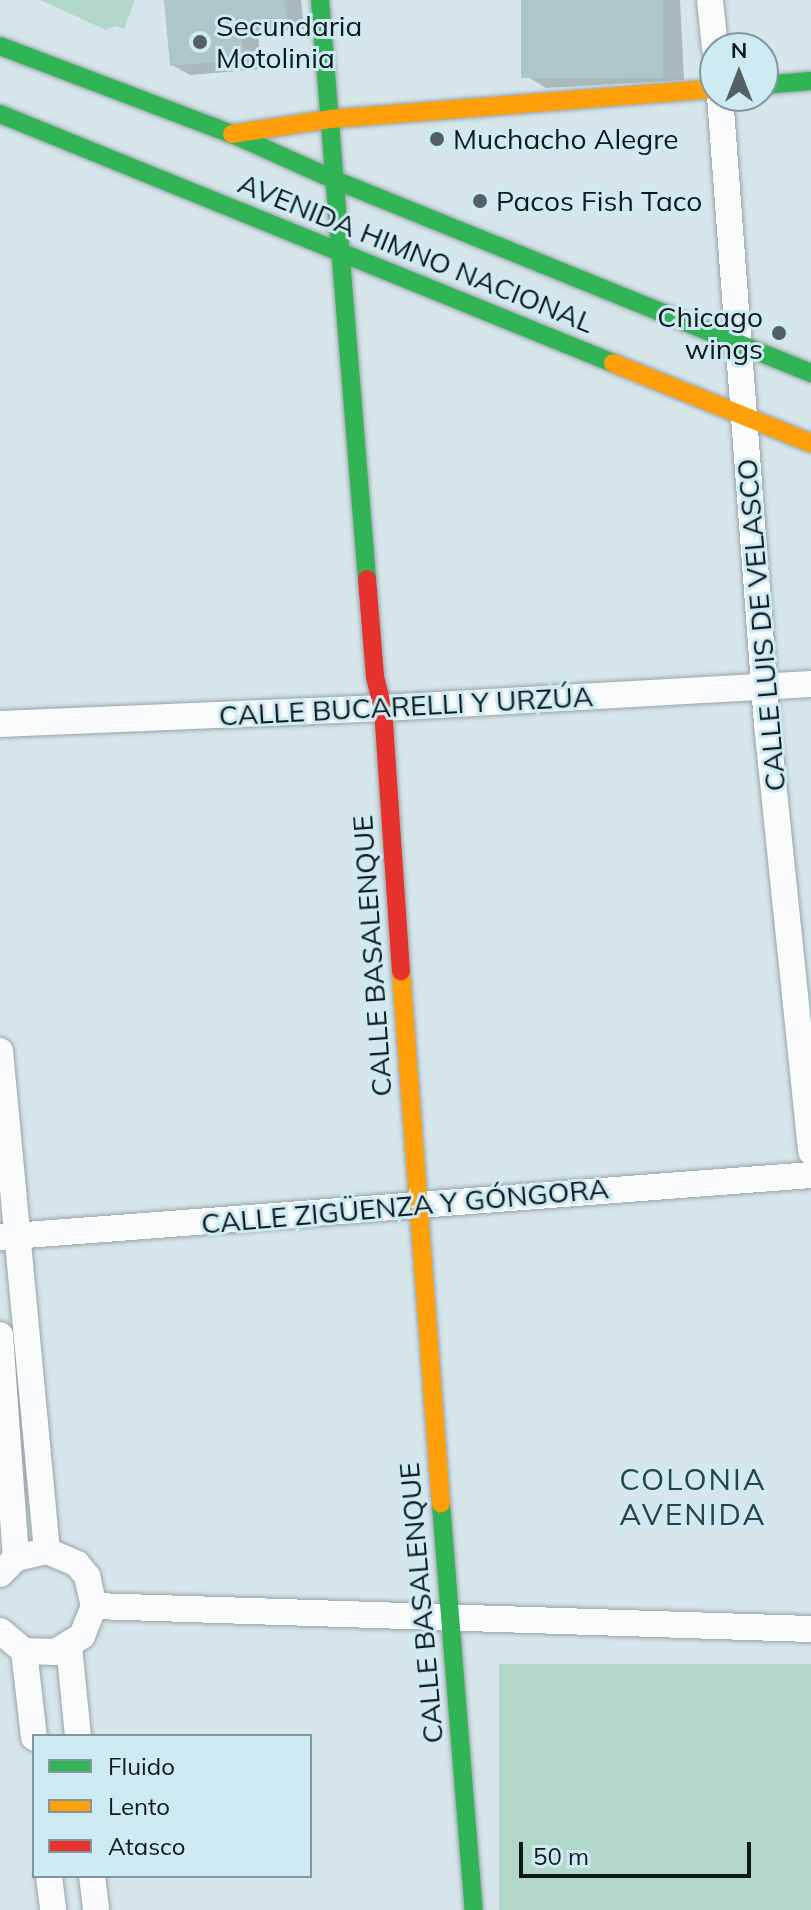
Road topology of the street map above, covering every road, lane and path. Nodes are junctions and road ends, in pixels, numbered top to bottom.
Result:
1 (320, 0) edge
2 (710, 0) edge
3 (713, 32) edge
4 (0, 46) edge
5 (811, 81) edge
6 (779, 84) edge
7 (699, 90) edge
8 (721, 112) edge
9 (0, 114) edge
10 (330, 119) junction
11 (232, 134) junction
12 (335, 180) junction
13 (342, 254) junction
14 (739, 343) junction
15 (811, 373) edge
16 (746, 416) junction
17 (811, 443) edge
18 (811, 684) edge
19 (765, 687) junction
20 (383, 708) junction
21 (0, 724) edge
22 (0, 1051) edge
23 (811, 1152) edge
24 (811, 1175) edge
25 (416, 1204) junction
26 (9, 1237) edge
27 (0, 1335) edge
28 (47, 1551) junction
29 (8, 1566) edge
30 (94, 1606) junction
31 (450, 1619) junction
32 (811, 1629) edge
33 (0, 1631) edge
34 (69, 1646) junction
35 (24, 1651) junction
36 (34, 1734) edge
37 (78, 1734) edge
38 (49, 1878) edge
39 (92, 1878) edge
40 (53, 1910) edge
41 (96, 1910) edge
42 (474, 1910) edge

1 - 10 street, CALLE BASALENQUE
2 - 3 street
4 - 11 street, AVENIDA HIMNO NACIONAL
5 - 6 street
7 - 10 street
8 - 14 street, CALLE LUIS DE VELASCO
9 - 13 street, AVENIDA HIMNO NACIONAL
10 - 11 street
10 - 12 street, CALLE BASALENQUE
11 - 12 street, AVENIDA HIMNO NACIONAL
12 - 13 street, CALLE BASALENQUE
12 - 14 street, AVENIDA HIMNO NACIONAL
13 - 16 street, AVENIDA HIMNO NACIONAL
13 - 20 street, CALLE BASALENQUE
14 - 15 street, AVENIDA HIMNO NACIONAL
14 - 16 street, CALLE LUIS DE VELASCO
16 - 17 street, AVENIDA HIMNO NACIONAL
16 - 19 street, CALLE LUIS DE VELASCO
18 - 19 street, CALLE BUCARELLI Y URZÚA
19 - 20 street, CALLE BUCARELLI Y URZÚA
19 - 23 street, CALLE LUIS DE VELASCO
20 - 21 street, CALLE BUCARELLI Y URZÚA
20 - 25 street, CALLE BASALENQUE
22 - 26 street
24 - 25 street, CALLE ZIGÜENZA Y GÓNGORA
25 - 26 street, CALLE ZIGÜENZA Y GÓNGORA
25 - 31 street, CALLE BASALENQUE
26 - 28 street
27 - 29 street
28 - 29 street
28 - 30 street
30 - 31 street
30 - 34 street
31 - 32 street
31 - 42 street, CALLE BASALENQUE
33 - 35 street
34 - 35 street
34 - 37 street
35 - 36 street
38 - 40 street
39 - 41 street

